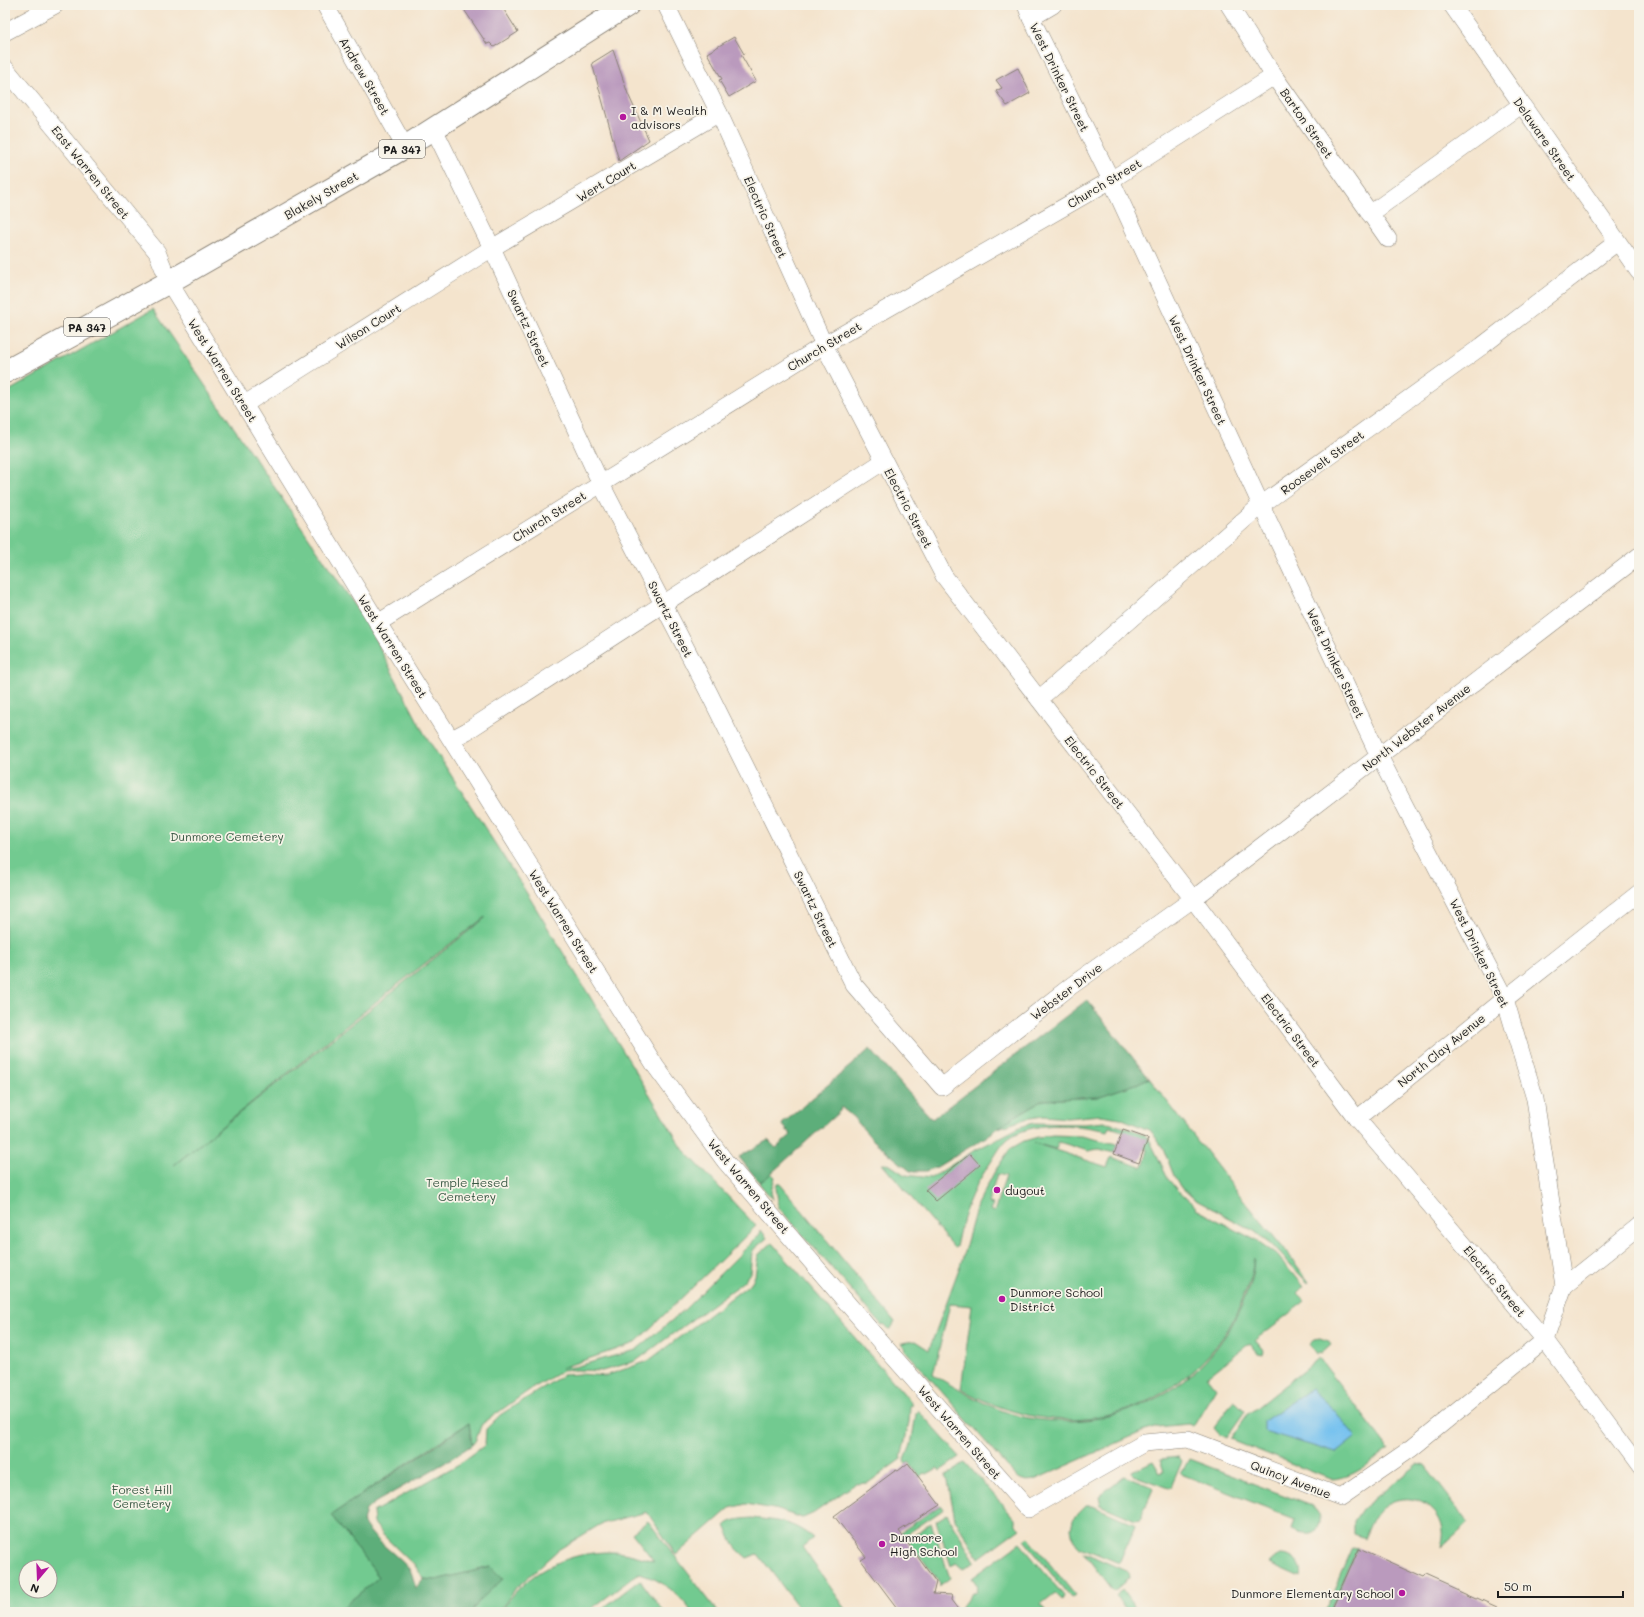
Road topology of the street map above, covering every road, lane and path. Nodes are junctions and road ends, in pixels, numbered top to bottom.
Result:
1 (55, 5) edge
2 (325, 5) edge
3 (628, 5) edge
4 (666, 5) edge
5 (1053, 5) edge
6 (1229, 5) edge
7 (1452, 5) edge
8 (1029, 12) edge
9 (5, 32) edge
10 (5, 68) edge
11 (1274, 76) junction
12 (1521, 105) junction
13 (719, 113) junction
14 (434, 129) junction
15 (405, 147) junction
16 (1111, 180) junction
17 (1370, 214) junction
18 (1388, 239) dead end
19 (1618, 242) junction
20 (492, 248) junction
21 (1639, 272) edge
22 (170, 282) junction
23 (824, 345) junction
24 (5, 372) edge
25 (245, 404) junction
26 (884, 461) junction
27 (601, 484) junction
28 (1261, 506) junction
29 (1639, 556) edge
30 (664, 605) junction
31 (378, 623) junction
32 (1039, 699) junction
33 (452, 739) junction
34 (1379, 756) junction
35 (1639, 893) edge
36 (1193, 899) junction
37 (1505, 999) junction
38 (942, 1088) joint
39 (1357, 1119) junction
40 (1639, 1226) edge
41 (1564, 1286) junction
42 (1545, 1340) junction
43 (1639, 1466) edge
44 (1028, 1510) joint

1 - 9 street
2 - 15 street, Andrew Street
3 - 14 main road, Blakely Street / PA 347
4 - 13 street, Electric Street
5 - 8 street
6 - 11 street, Barton Street
7 - 12 street, Delaware Street
8 - 16 street, West Drinker Street
10 - 22 street, East Warren Street
11 - 16 street, Church Street
11 - 17 street, Barton Street
12 - 17 street
12 - 19 street, Delaware Street
13 - 20 street, Wert Court
13 - 23 street, Electric Street
14 - 15 main road, Blakely Street / PA 347
14 - 20 street, Swartz Street
15 - 22 main road, Blakely Street / PA 347
16 - 23 street, Church Street
16 - 28 street, West Drinker Street
17 - 18 street, Barton Street
19 - 21 street, Delaware Street
19 - 28 street, Roosevelt Street
20 - 25 street, Wilson Court
20 - 27 street, Swartz Street
22 - 24 main road, Blakely Street / PA 347
22 - 25 street, West Warren Street
23 - 26 street, Electric Street
23 - 27 street, Church Street
25 - 31 street, West Warren Street
26 - 30 street
26 - 32 street, Electric Street
27 - 30 street, Swartz Street
27 - 31 street, Church Street
28 - 32 street, Roosevelt Street
28 - 34 street, West Drinker Street
29 - 34 street, North Webster Avenue
30 - 33 street
30 - 38 street, Swartz Street
31 - 33 street, West Warren Street
32 - 36 street, Electric Street
33 - 44 street, West Warren Street
34 - 36 street, North Webster Avenue
34 - 37 street, West Drinker Street
35 - 37 street, North Clay Avenue
36 - 38 street, Webster Drive
36 - 39 street, Electric Street
37 - 39 street, North Clay Avenue
37 - 41 street, West Drinker Street
39 - 42 street, Electric Street
40 - 41 street
41 - 42 street, West Drinker Street
42 - 43 street, Electric Street
42 - 44 street, Quincy Avenue

